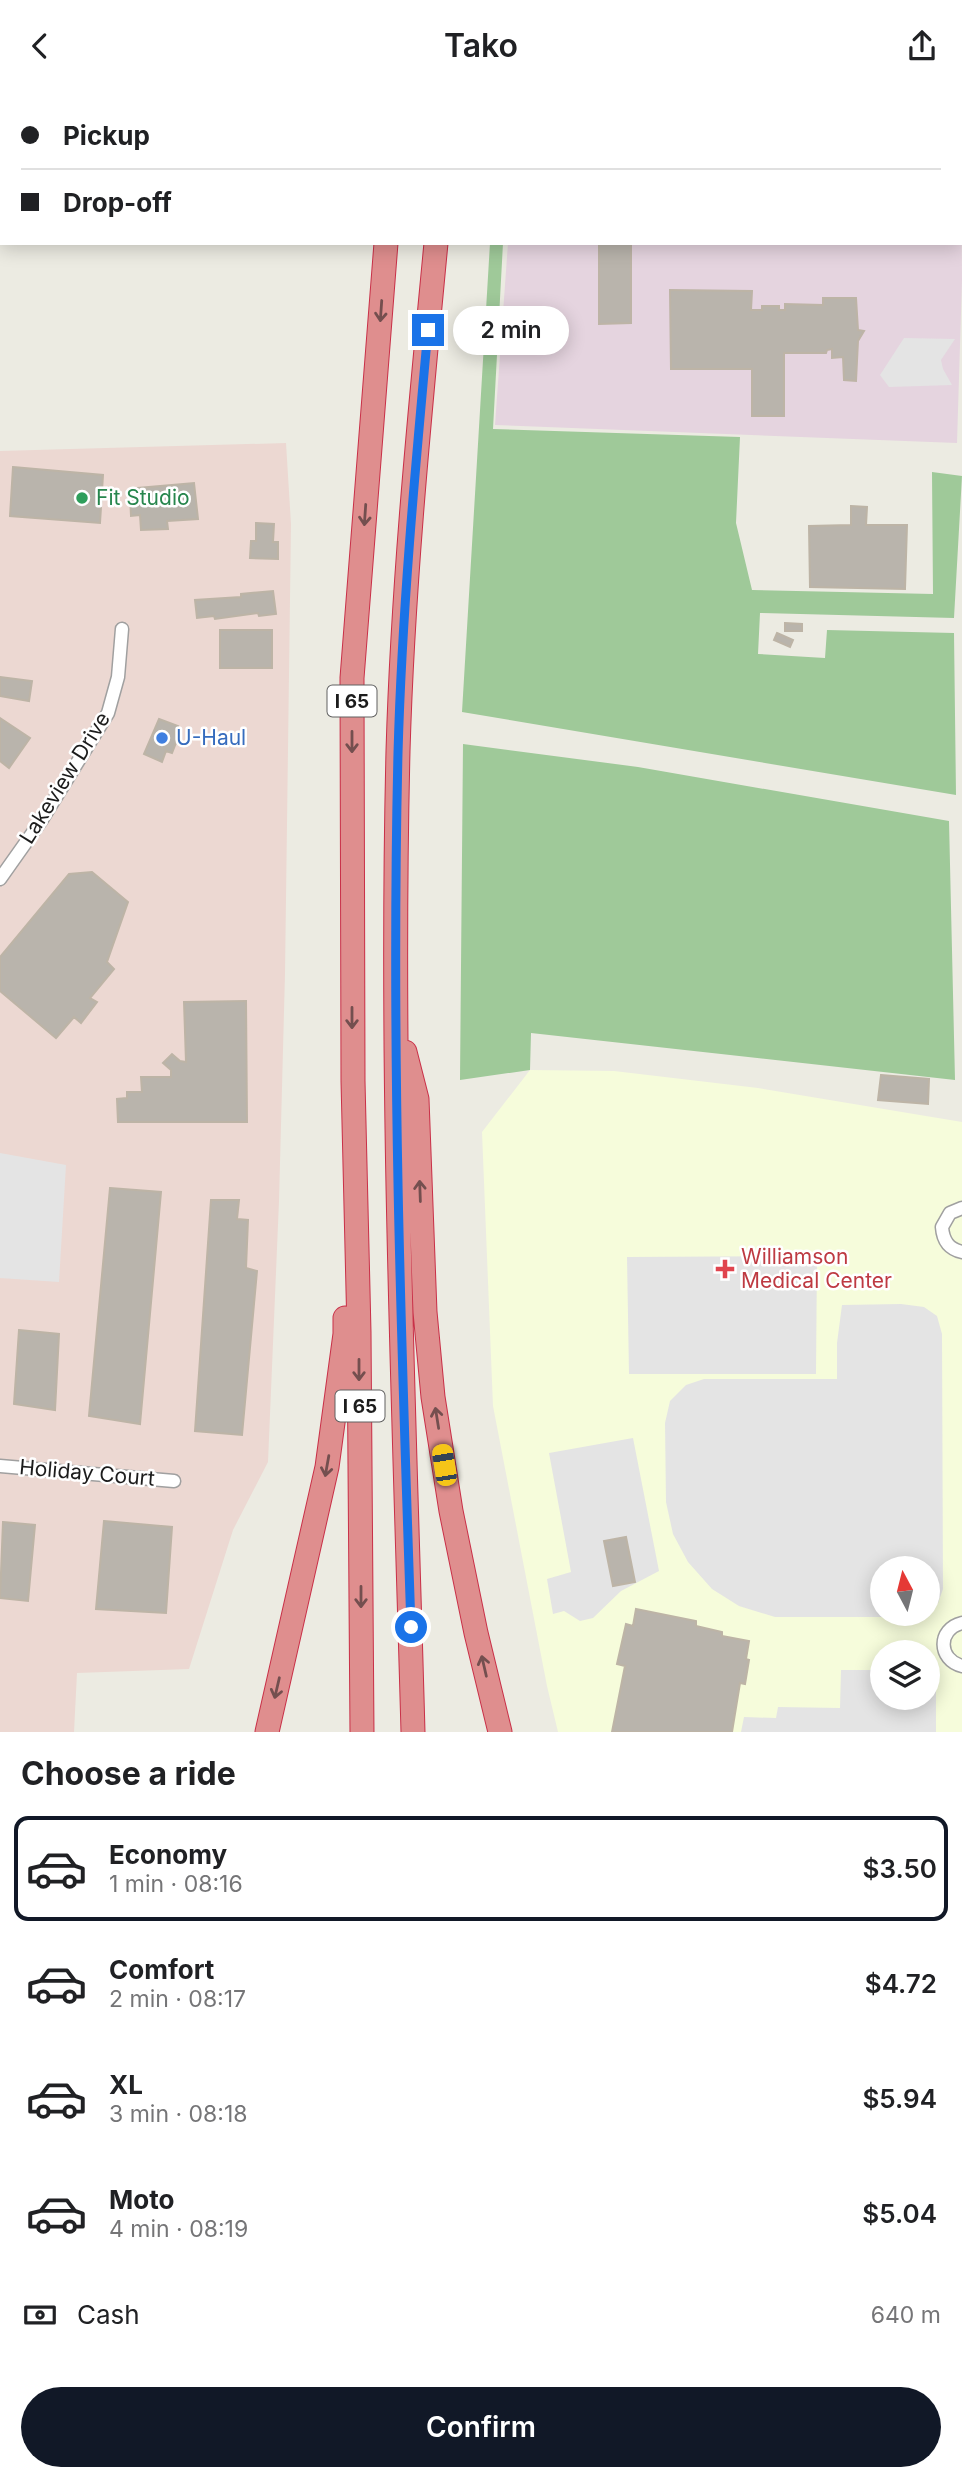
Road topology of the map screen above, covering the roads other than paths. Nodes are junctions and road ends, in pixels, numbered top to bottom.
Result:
1 (386, 245) edge
2 (436, 245) edge
3 (122, 629) dead end
4 (0, 879) edge
5 (396, 1018) junction
6 (353, 1081) junction
7 (962, 1208) edge
8 (962, 1252) edge
9 (0, 1466) edge
10 (173, 1481) dead end
11 (962, 1622) edge
12 (962, 1667) edge
13 (267, 1732) edge
14 (362, 1732) edge
15 (413, 1732) edge
16 (500, 1732) edge

1 -> 6 highway, I 65
2 - 5 highway, I 65
3 - 4 street, Lakeview Drive
5 - 15 highway, I 65
16 -> 5 highway
6 -> 13 highway
6 -> 14 highway, I 65
7 - 8 street
9 - 10 street, Holiday Court
11 - 12 street

